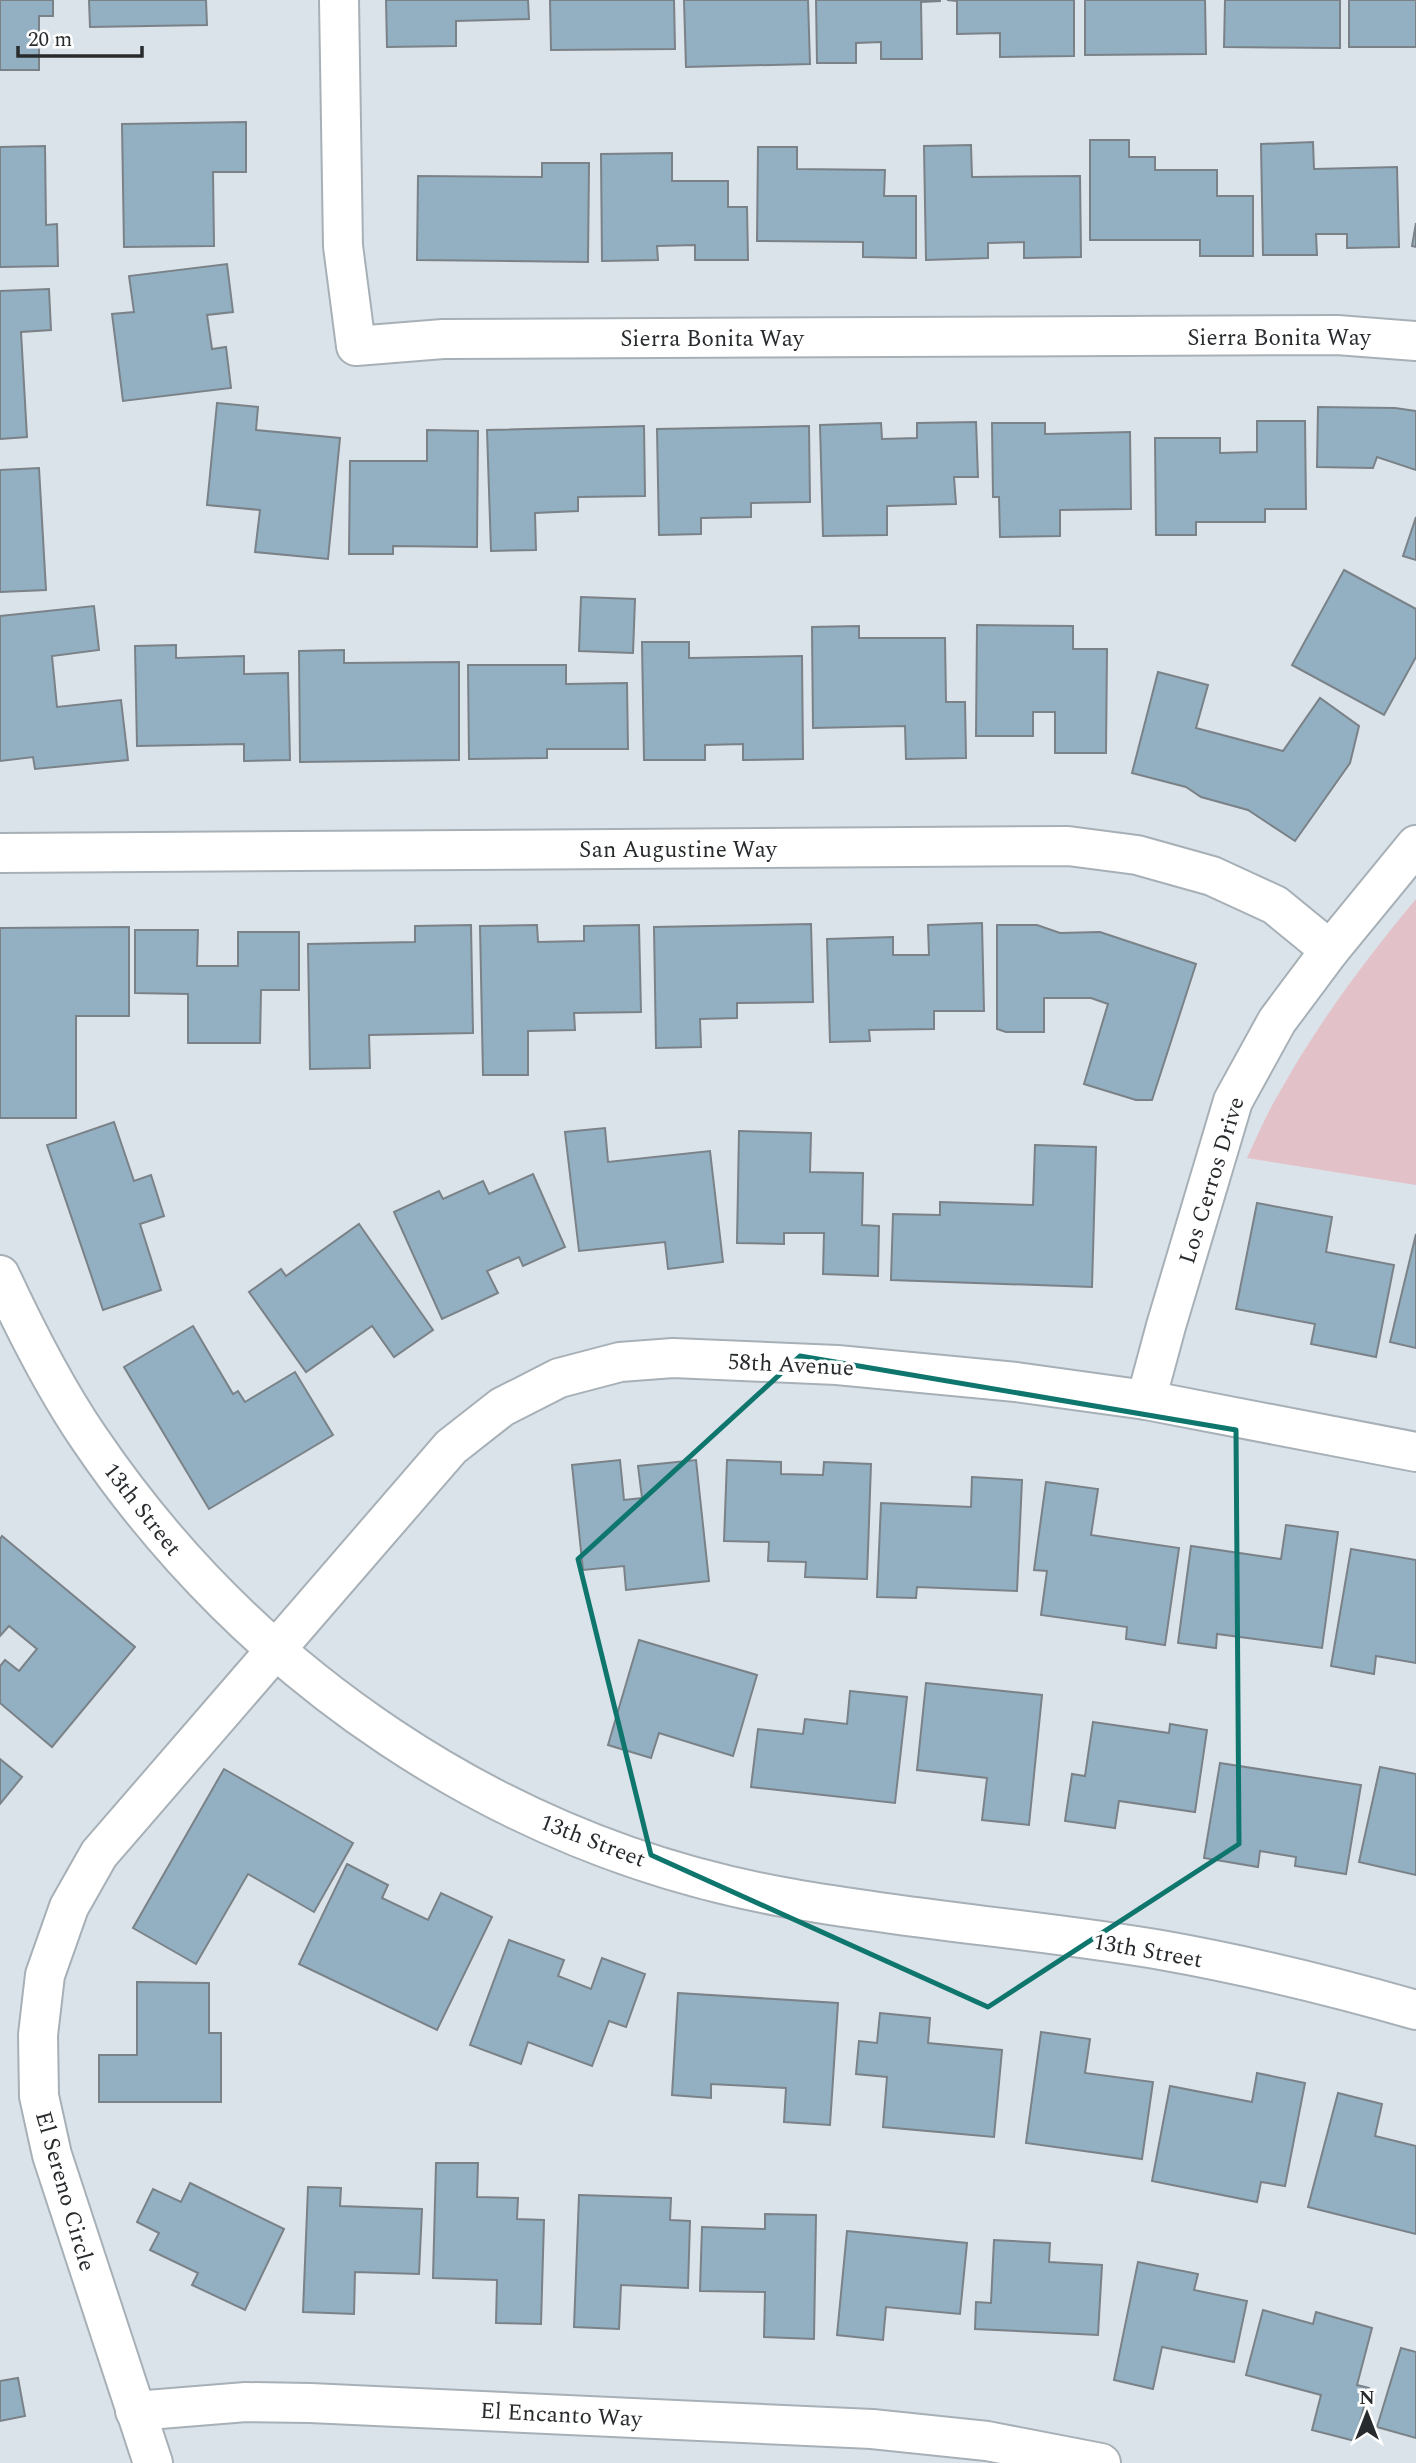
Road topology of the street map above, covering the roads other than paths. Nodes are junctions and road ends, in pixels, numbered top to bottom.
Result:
1 (339, 0) edge
2 (1416, 341) edge
3 (1416, 845) edge
4 (0, 853) edge
5 (1330, 950) junction
6 (0, 1275) edge
7 (1146, 1401) junction
8 (1416, 1452) edge
9 (274, 1650) junction
10 (1416, 2010) edge
11 (135, 2411) junction
12 (986, 2452) edge
13 (153, 2463) edge
14 (1101, 2463) edge

1 - 2 street, Sierra Bonita Way
3 - 5 street, Los Cerros Drive
4 - 5 street, San Augustine Way
5 - 7 street, Los Cerros Drive
6 - 9 street, 13th Street
7 - 8 street, 58th Avenue
7 - 9 street, 58th Avenue
9 - 10 street, 13th Street
9 - 11 street, El Sereno Circle
11 - 12 street, El Encanto Way
11 - 13 street, El Sereno Circle
12 - 14 street, El Encanto Way

